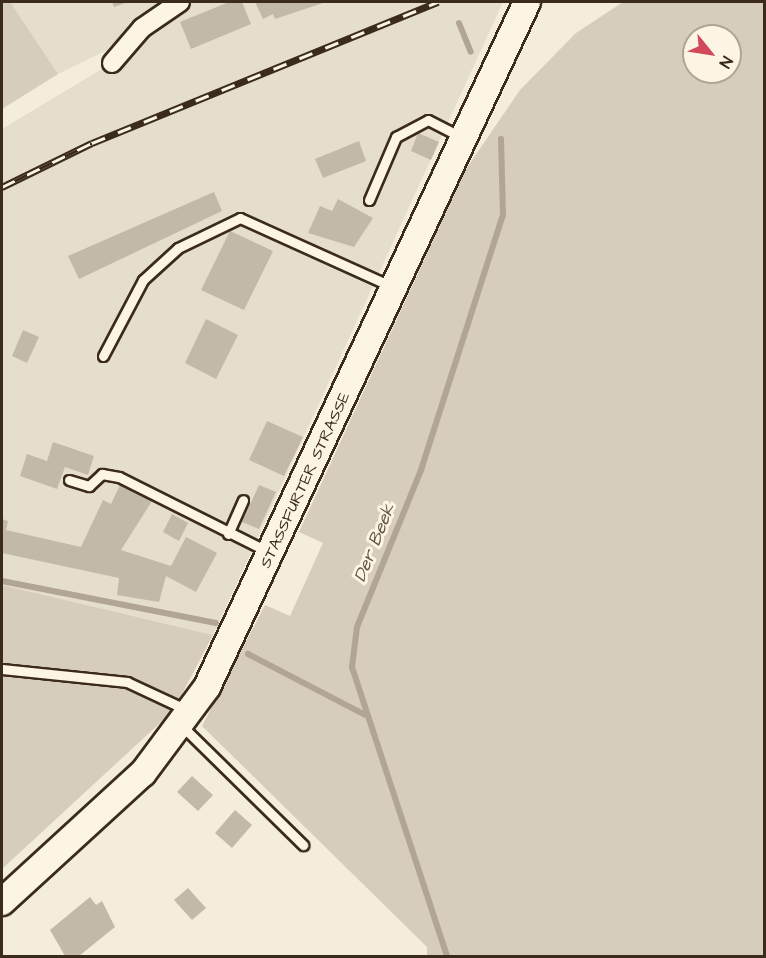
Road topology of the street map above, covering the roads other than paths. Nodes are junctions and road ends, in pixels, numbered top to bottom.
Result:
1 (180, 2) edge
2 (527, 2) edge
3 (112, 63) dead end
4 (466, 139) junction
5 (369, 200) dead end
6 (395, 288) junction
7 (103, 356) dead end
8 (69, 480) dead end
9 (243, 500) dead end
10 (228, 534) junction
11 (271, 553) junction
12 (2, 669) edge
13 (186, 720) junction
14 (303, 845) dead end
15 (2, 902) edge

1 - 3 street
2 - 4 main road, STASSFURTER STRASSE
4 - 5 lane
4 - 6 main road, STASSFURTER STRASSE
6 - 7 lane
6 - 11 main road, STASSFURTER STRASSE
8 - 10 lane
9 - 10 lane
10 - 11 lane
11 - 13 main road, STASSFURTER STRASSE
12 - 13 lane
13 - 14 lane
13 - 15 main road, STASSFURTER STRASSE

